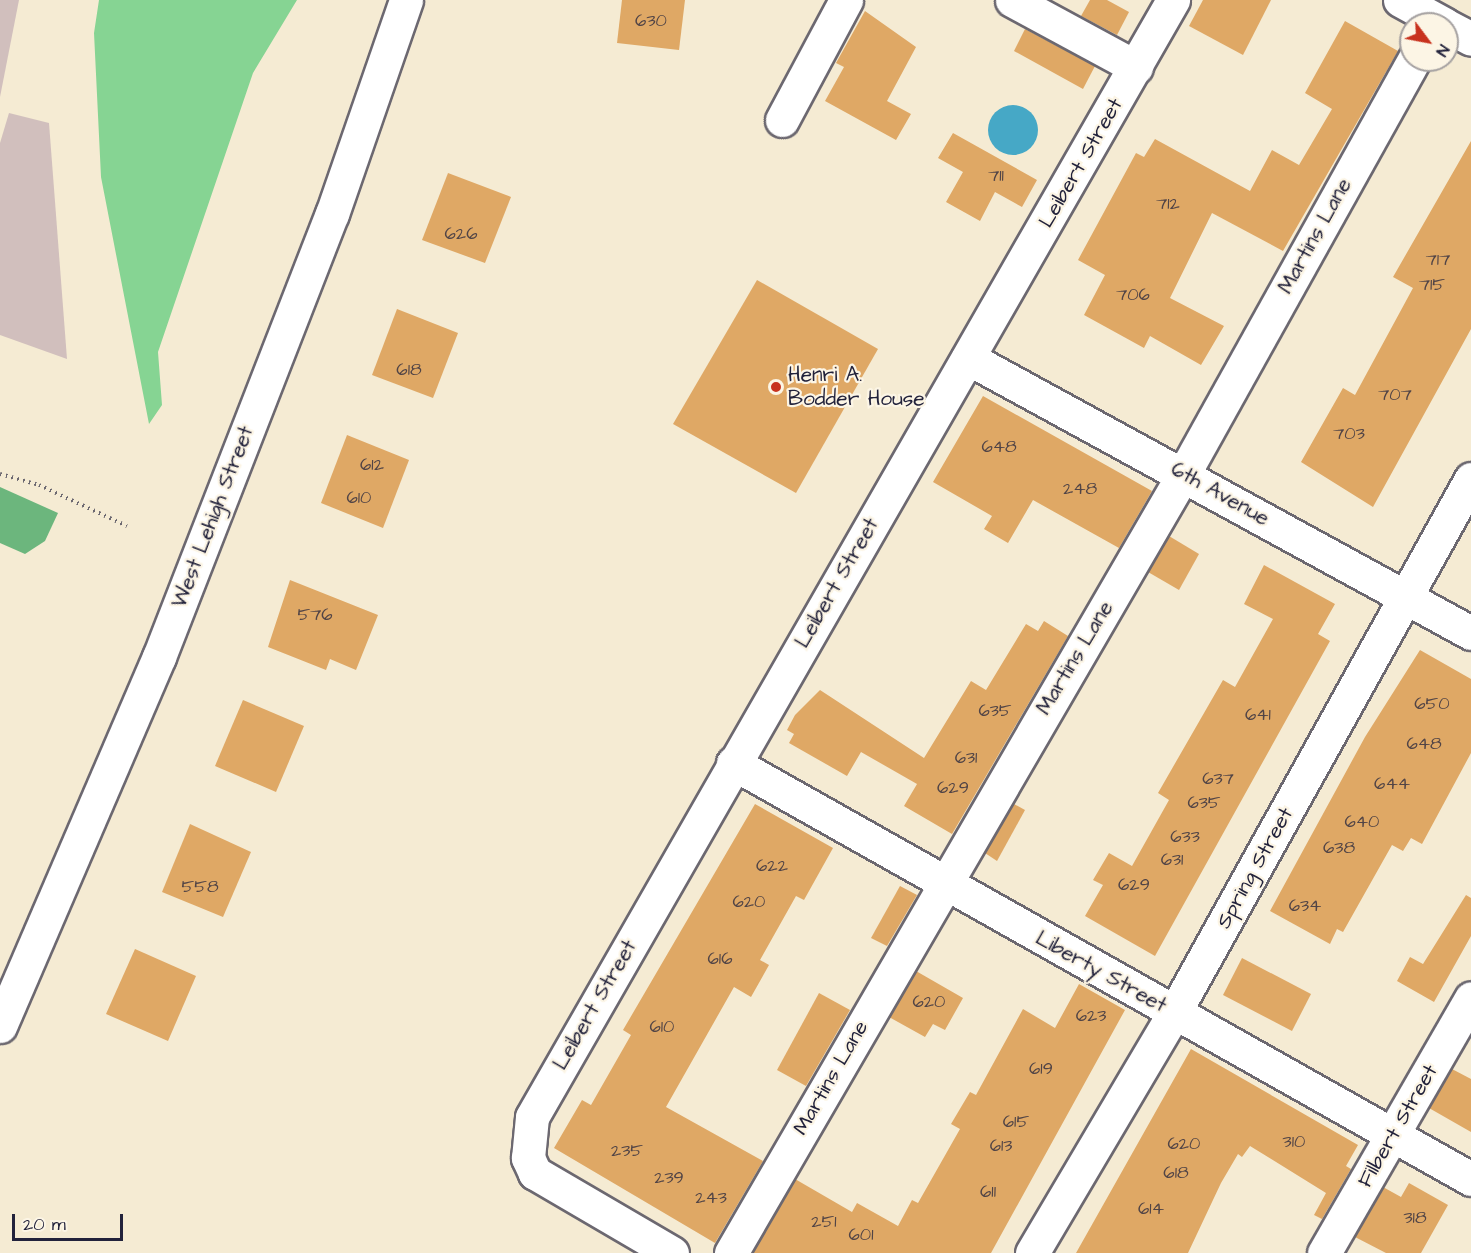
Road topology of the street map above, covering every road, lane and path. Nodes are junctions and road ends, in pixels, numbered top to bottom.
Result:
1 (406, 0) edge
2 (846, 0) edge
3 (1012, 0) edge
4 (1173, 0) edge
5 (1400, 0) edge
6 (1427, 12) edge
7 (1136, 67) junction
8 (1407, 72) edge
9 (782, 120) dead end
10 (968, 358) junction
11 (1184, 473) junction
12 (0, 474) edge
13 (1471, 479) edge
14 (128, 526) dead end
15 (1406, 598) junction
16 (1471, 633) edge
17 (733, 763) junction
18 (942, 882) junction
19 (1471, 998) edge
20 (1174, 1013) junction
21 (0, 1026) edge
22 (1394, 1135) junction
23 (1471, 1179) edge
24 (672, 1253) edge
25 (731, 1253) edge
26 (1032, 1253) edge
27 (1324, 1253) edge

1 - 21 street, West Lehigh Street
2 - 9 street
3 - 7 street
4 - 7 street, Leibert Street
5 - 6 street
7 - 10 street, Leibert Street
8 - 11 street, Martins Lane
10 - 11 street, 6th Avenue
10 - 17 street, Leibert Street
11 - 15 street, 6th Avenue
11 - 18 street, Martins Lane
12 - 14 path
13 - 15 street, Spring Street
15 - 16 street, 6th Avenue
15 - 20 street, Spring Street
17 - 18 street, Liberty Street
17 - 24 street, Leibert Street
18 - 20 street, Liberty Street
18 - 25 street, Martins Lane
19 - 22 street, Filbert Street
20 - 22 street, Liberty Street
20 - 26 street, Spring Street
22 - 23 street, Liberty Street
22 - 27 street, Filbert Street

